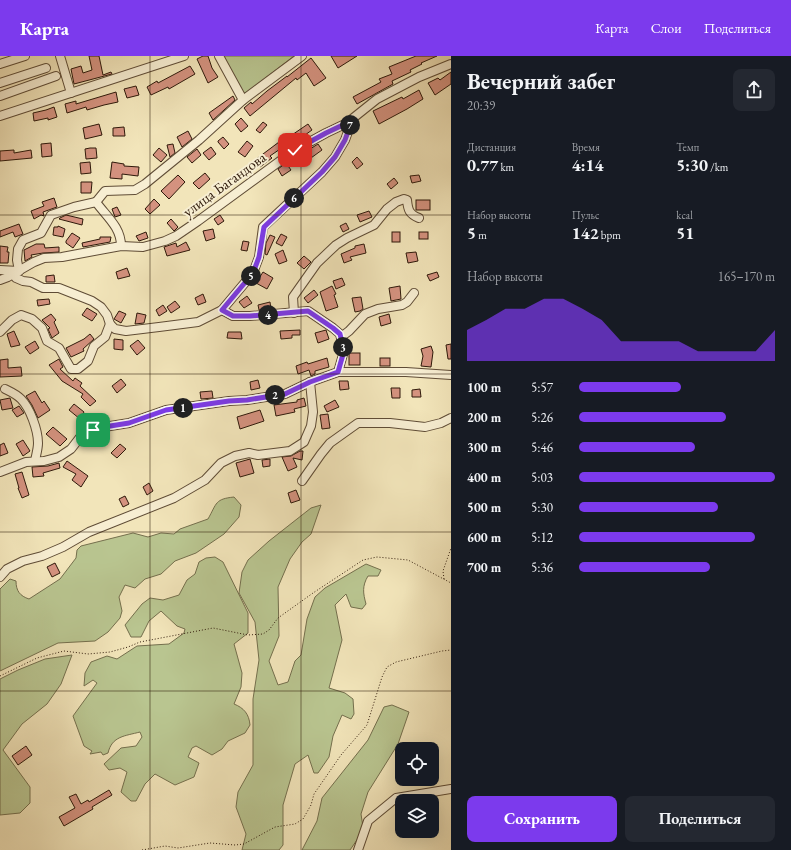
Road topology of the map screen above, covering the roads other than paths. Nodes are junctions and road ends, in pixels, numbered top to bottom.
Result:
1 (25, 56) edge
2 (60, 56) edge
3 (184, 56) edge
4 (220, 56) edge
5 (302, 56) edge
6 (0, 64) edge
7 (451, 64) edge
8 (46, 68) dead end
9 (56, 76) dead end
10 (0, 83) edge
11 (71, 93) junction
12 (0, 96) edge
13 (243, 100) junction
14 (0, 116) edge
15 (347, 123) junction
16 (96, 202) junction
17 (419, 218) dead end
18 (121, 246) junction
19 (0, 270) edge
20 (16, 272) junction
21 (0, 280) edge
22 (414, 293) dead end
23 (222, 310) junction
24 (294, 313) junction
25 (110, 324) junction
26 (0, 332) edge
27 (341, 337) junction
28 (338, 372) junction
29 (451, 375) edge
30 (310, 382) junction
31 (5, 389) dead end
32 (451, 418) edge
33 (35, 461) junction
34 (0, 472) edge
35 (302, 481) dead end
36 (0, 577) edge
37 (451, 789) edge
38 (358, 850) edge

1 - 6 street
2 - 11 street
3 - 11 street
4 - 13 street
5 - 13 street
7 - 15 street, улица Багандова
8 - 10 street
9 - 12 street
11 - 14 street
13 - 16 street
15 - 18 street, улица Багандова
15 - 23 street
16 - 18 street
16 - 20 street
17 - 24 street
18 - 20 street, улица Багандова
19 - 20 street
20 - 21 street, улица Багандова
20 - 25 street
22 - 27 street
23 - 24 street
23 - 25 street
24 - 27 street
25 - 26 street
27 - 28 street
28 - 29 street
28 - 30 street
30 - 33 street
30 - 36 street
31 - 33 street
32 - 35 street
33 - 34 street
37 - 38 street

